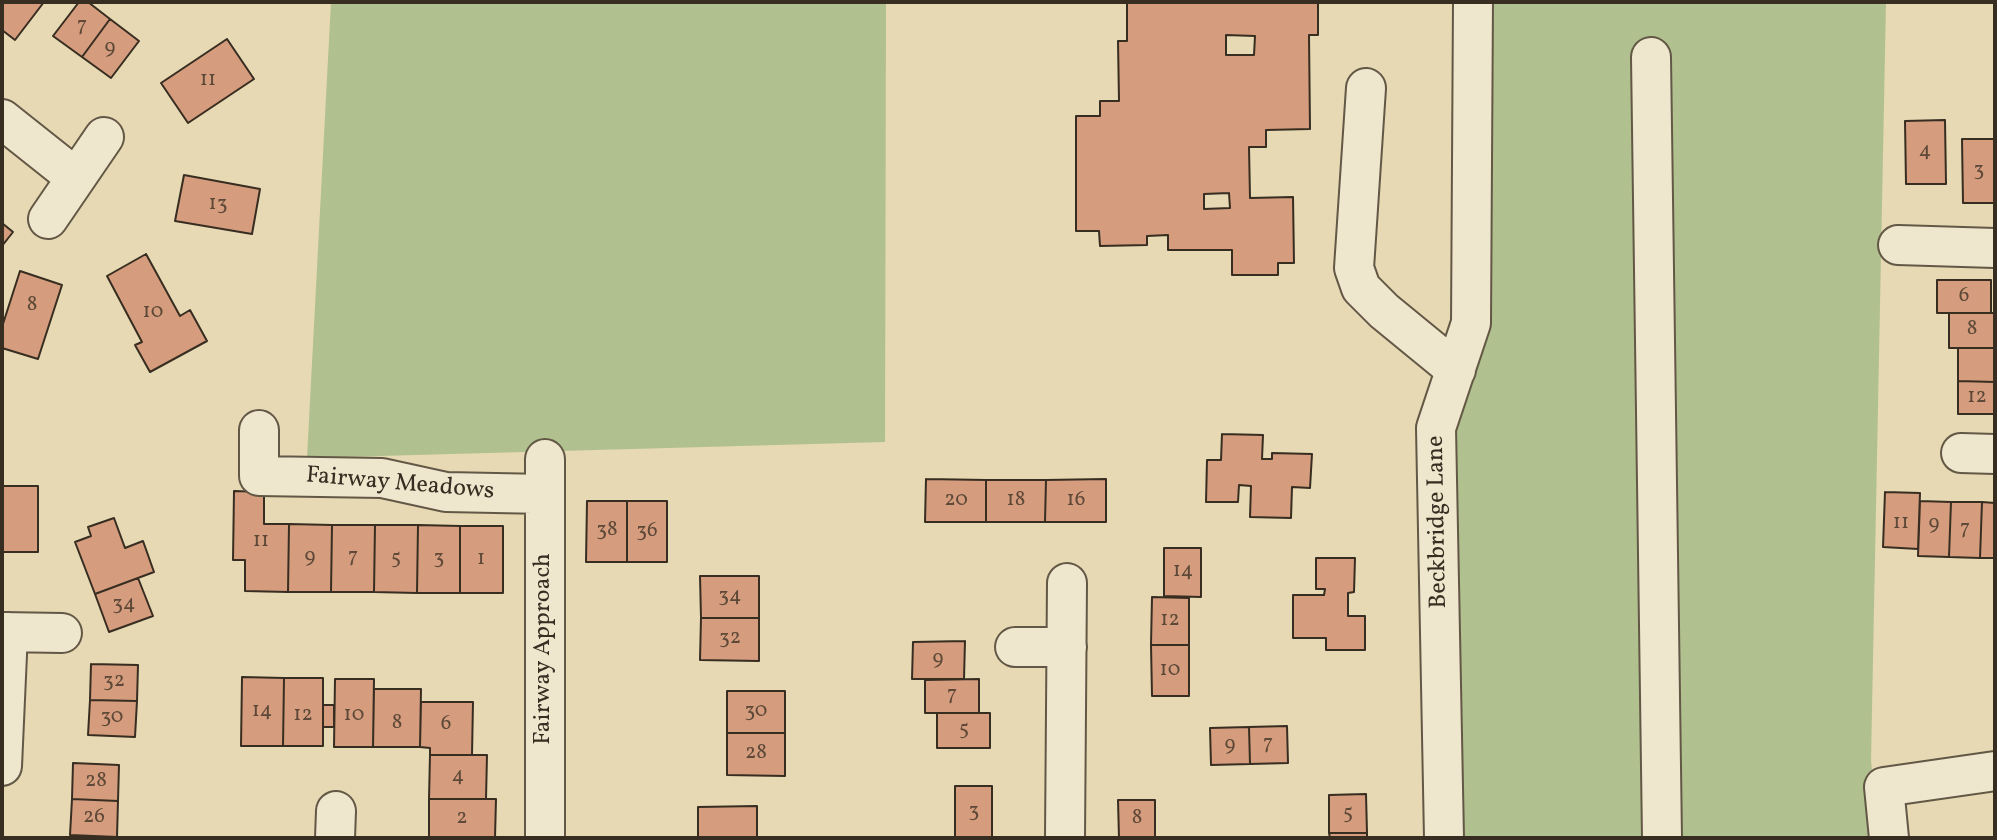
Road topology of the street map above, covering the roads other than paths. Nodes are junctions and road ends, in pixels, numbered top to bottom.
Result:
1 (1473, 2) edge
2 (1651, 57) dead end
3 (1366, 88) dead end
4 (2, 119) edge
5 (104, 137) dead end
6 (75, 177) junction
7 (48, 219) dead end
8 (1898, 246) dead end
9 (1995, 248) edge
10 (1456, 370) junction
11 (259, 430) dead end
12 (545, 477) joint
13 (1067, 583) dead end
14 (5, 632) edge
15 (62, 634) dead end
16 (1067, 646) junction
17 (1015, 647) dead end
18 (2, 765) edge
19 (1995, 771) edge
20 (545, 838) edge
21 (1065, 838) edge
22 (1444, 838) edge
23 (1662, 838) edge
24 (1889, 838) edge

1 - 10 street, Beckbridge Lane
2 - 23 street
3 - 10 street
4 - 6 street
5 - 6 street
6 - 7 street
8 - 9 street
10 - 22 street, Beckbridge Lane
11 - 12 street, Fairway Meadows
12 - 20 street, Fairway Approach
13 - 16 street
14 - 15 street
14 - 18 street
16 - 17 street
16 - 21 street
19 - 24 street

